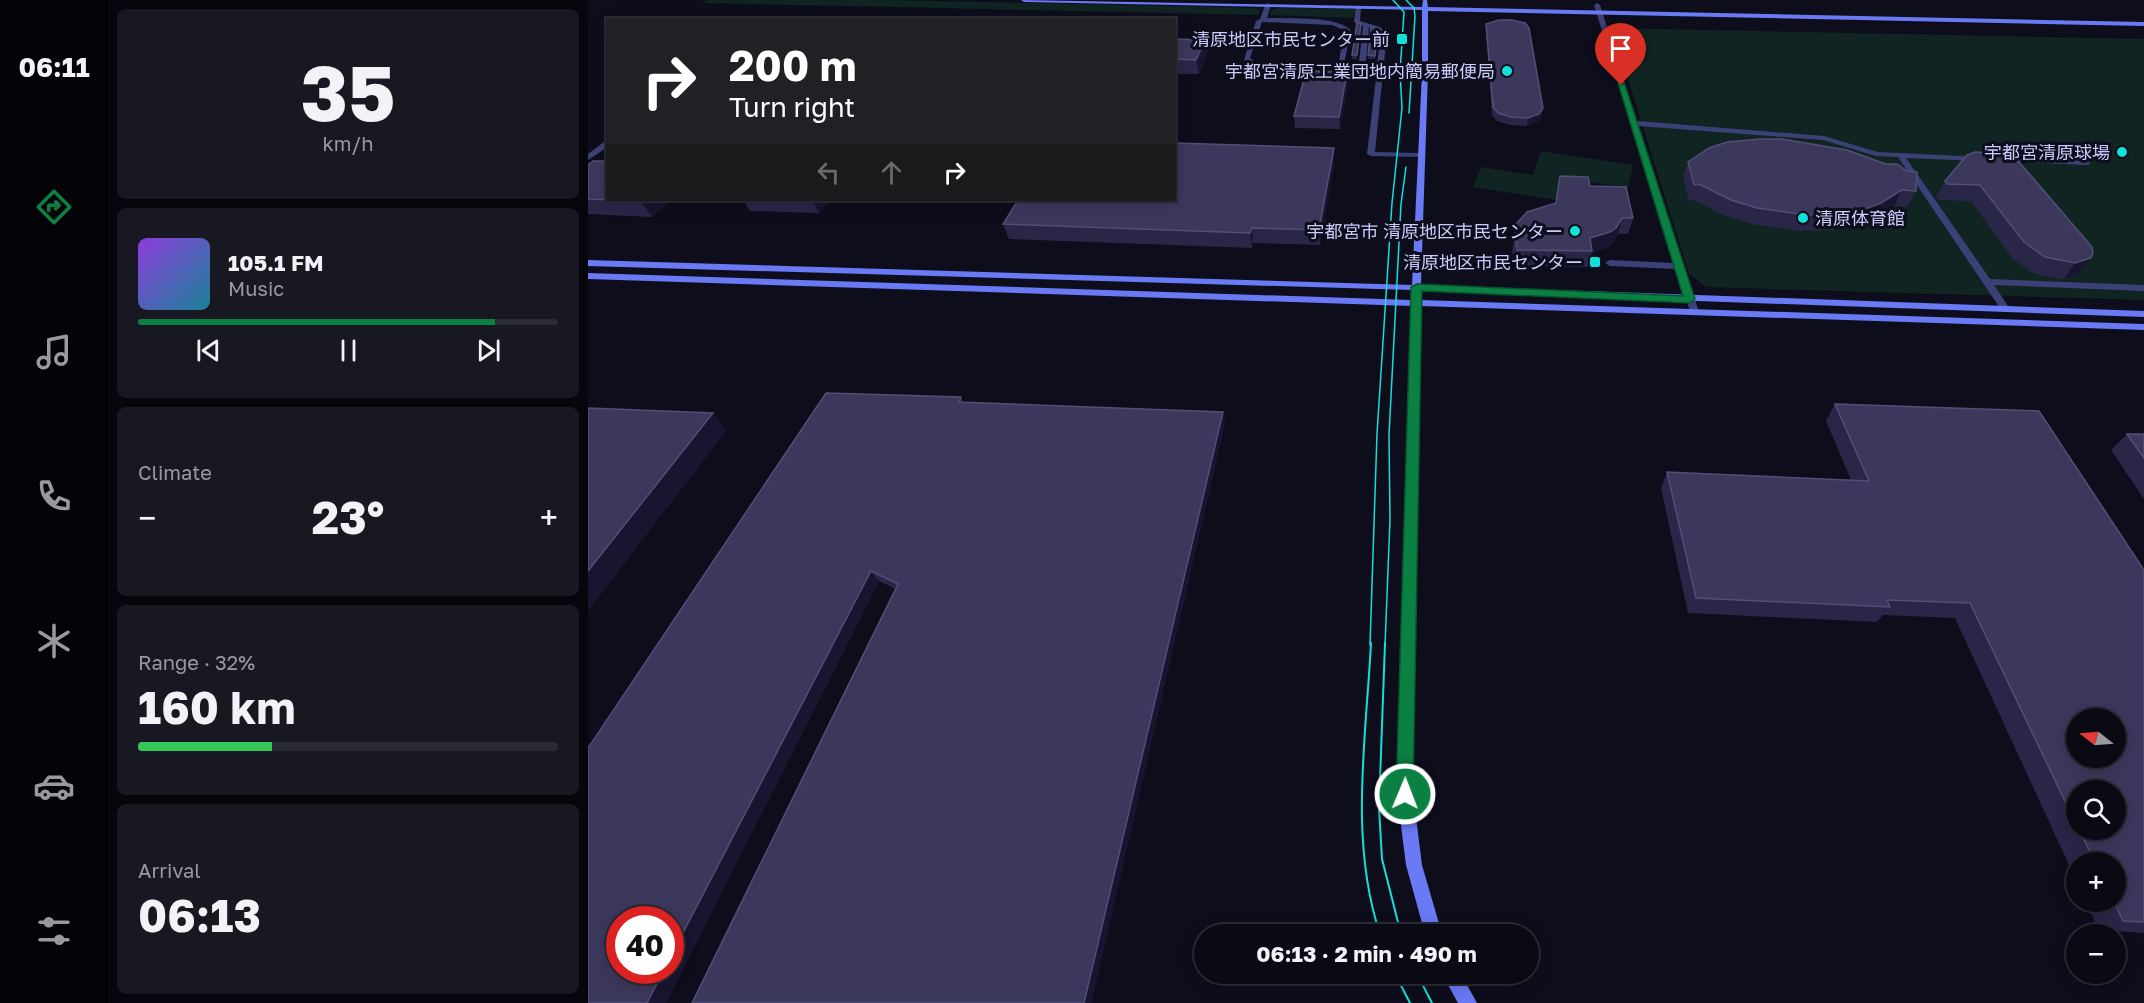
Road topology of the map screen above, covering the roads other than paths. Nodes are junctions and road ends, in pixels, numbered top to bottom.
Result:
1 (1024, 0) edge
2 (1340, 0) edge
3 (1425, 3) edge
4 (1268, 5) junction
5 (1358, 7) junction
6 (1598, 8) junction
7 (2144, 17) edge
8 (1263, 20) junction
9 (1366, 24) junction
10 (2144, 24) edge
11 (1381, 69) junction
12 (1633, 123) junction
13 (606, 144) edge
14 (1420, 155) junction
15 (1901, 156) junction
16 (588, 158) edge
17 (2087, 163) dead end
18 (588, 263) edge
19 (1610, 263) dead end
20 (1678, 266) junction
21 (588, 276) edge
22 (1986, 282) junction
23 (1417, 287) junction
24 (2144, 288) edge
25 (1690, 299) junction
26 (1417, 304) junction
27 (2005, 309) junction
28 (1694, 312) junction
29 (2144, 314) edge
30 (2144, 327) edge
31 (1429, 924) edge
32 (1457, 984) edge
33 (1468, 1003) edge

1 - 4 street
2 - 3 street
3 - 5 street
3 - 6 street
3 - 14 street
4 - 5 street
4 - 8 lane
5 - 9 lane
6 - 7 street
6 - 10 street
6 - 12 lane
8 - 8 lane
9 - 11 lane
9 - 11 lane
11 - 14 lane
12 - 15 lane
12 - 20 lane
13 - 16 lane
14 - 23 street
15 - 17 lane
15 - 22 lane
18 - 23 street
19 - 20 lane
20 - 25 lane
21 - 26 street
22 - 24 lane
22 - 27 lane
23 - 25 street
23 - 26 street
25 - 27 street
25 - 28 lane
26 - 28 street
26 - 31 street
27 - 29 street
28 - 30 street
32 - 33 street

